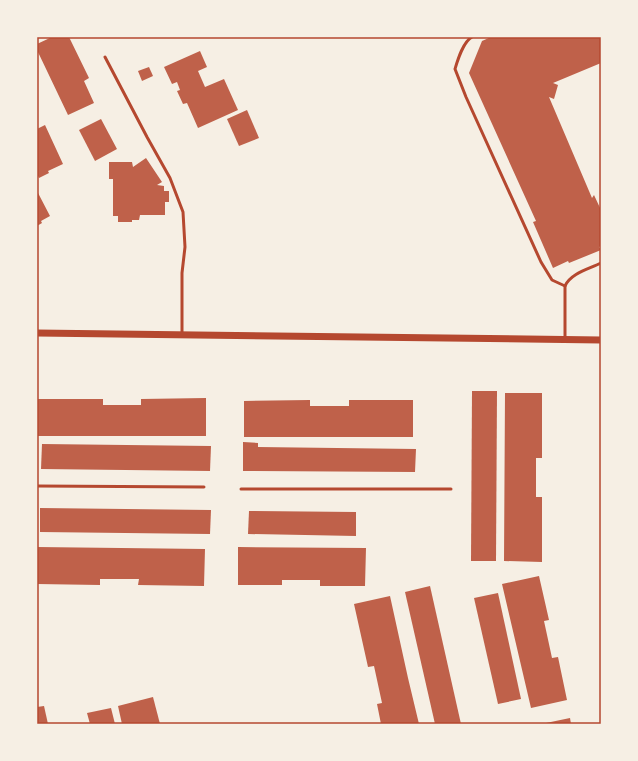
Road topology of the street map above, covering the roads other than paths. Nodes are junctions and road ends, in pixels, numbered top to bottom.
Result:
1 (472, 37) edge
2 (105, 57) dead end
3 (601, 263) edge
4 (565, 286) junction
5 (37, 333) edge
6 (182, 334) junction
7 (565, 340) junction
8 (601, 340) edge
9 (37, 486) edge
10 (204, 487) dead end
11 (241, 489) dead end
12 (451, 489) dead end

1 - 4 lane
2 - 6 lane
3 - 4 lane
4 - 7 lane
5 - 6 street
6 - 7 street
7 - 8 street
9 - 10 lane
11 - 12 lane

